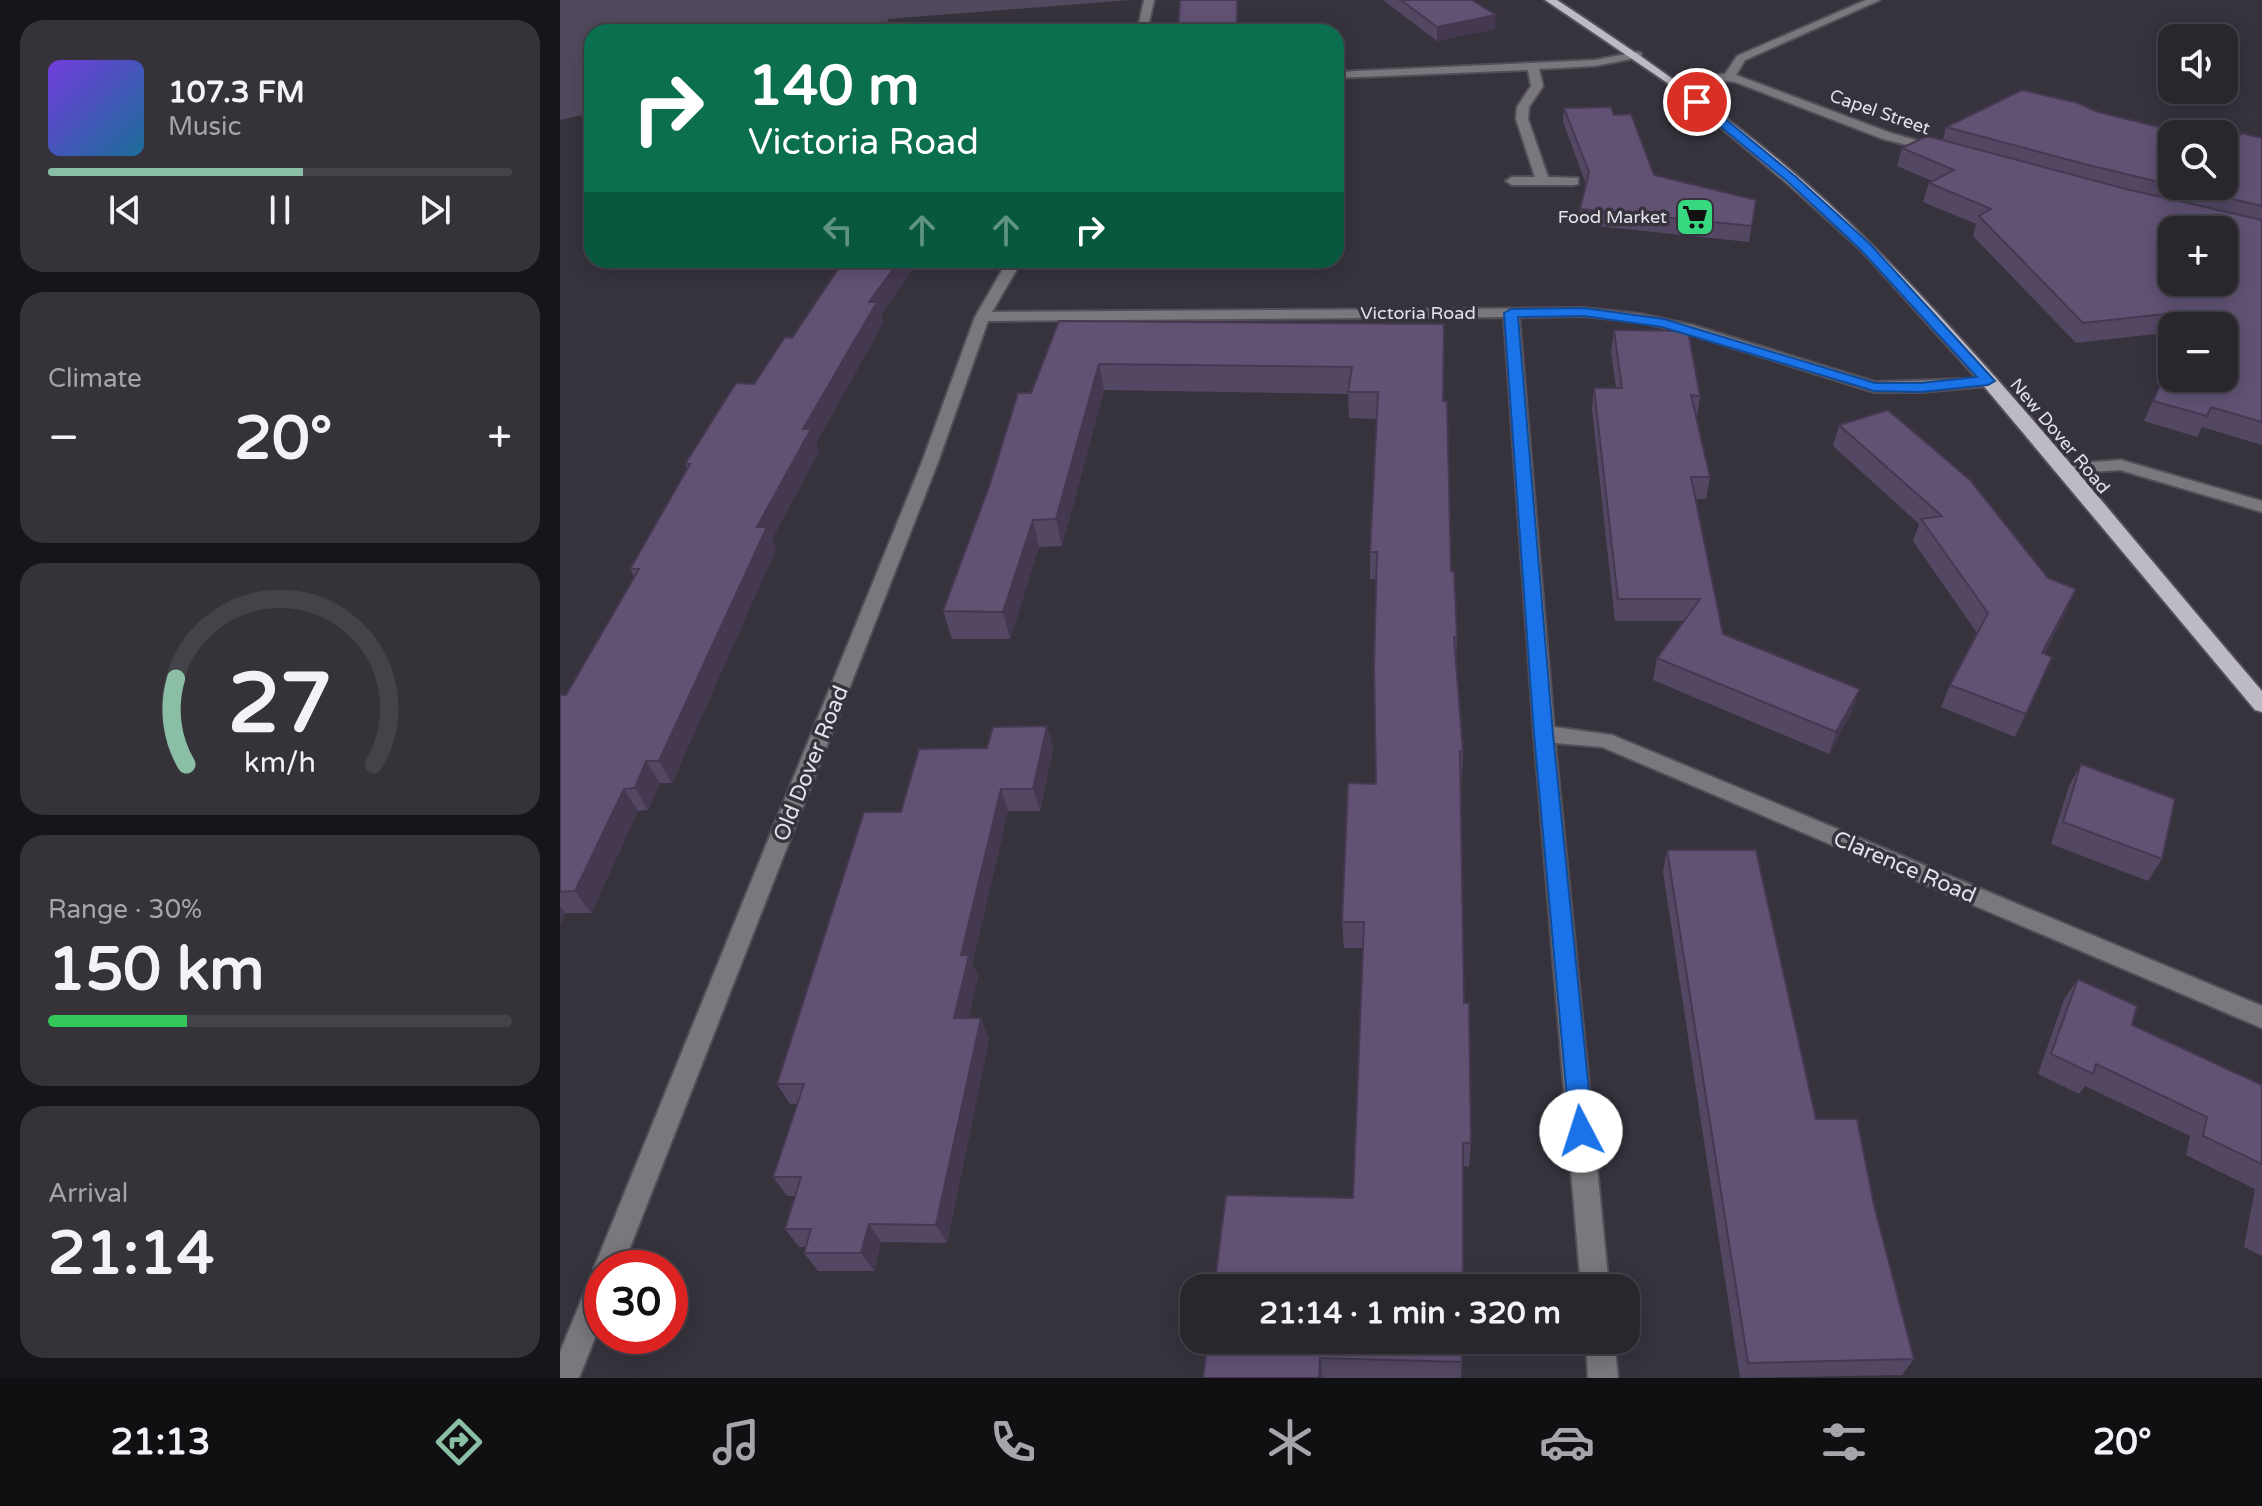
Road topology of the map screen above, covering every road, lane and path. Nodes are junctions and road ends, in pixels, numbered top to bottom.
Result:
1 (1149, 0) edge
2 (1550, 0) edge
3 (1875, 0) edge
4 (1144, 24) edge
5 (1637, 55) junction
6 (1533, 65) junction
7 (1344, 75) edge
8 (1729, 77) junction
9 (1673, 82) junction
10 (1952, 155) edge
11 (1512, 181) dead end
12 (1543, 181) junction
13 (1573, 181) dead end
14 (1010, 268) edge
15 (1511, 313) junction
16 (982, 317) junction
17 (1988, 381) junction
18 (2062, 469) junction
19 (2262, 507) edge
20 (2262, 705) edge
21 (1544, 734) junction
22 (2262, 1017) edge
23 (615, 1250) edge
24 (1594, 1274) edge
25 (584, 1329) edge
26 (1601, 1354) edge
27 (564, 1378) edge
28 (1603, 1378) edge

1 - 4 street
2 - 5 main road, New Dover Road
3 - 8 street
5 - 6 street
5 - 9 main road, New Dover Road
6 - 7 street
6 - 12 street
8 - 9 street, Capel Street
8 - 10 street, Capel Street
9 - 17 main road, New Dover Road
11 - 12 street
12 - 13 street
14 - 16 street, Old Dover Road
15 - 16 street, Victoria Road
15 - 17 street, Victoria Road
15 - 21 street
16 - 23 street, Old Dover Road
17 - 18 main road, New Dover Road
18 - 19 street
18 - 20 main road, New Dover Road
21 - 22 street, Clarence Road
21 - 24 street
25 - 27 street
26 - 28 street

